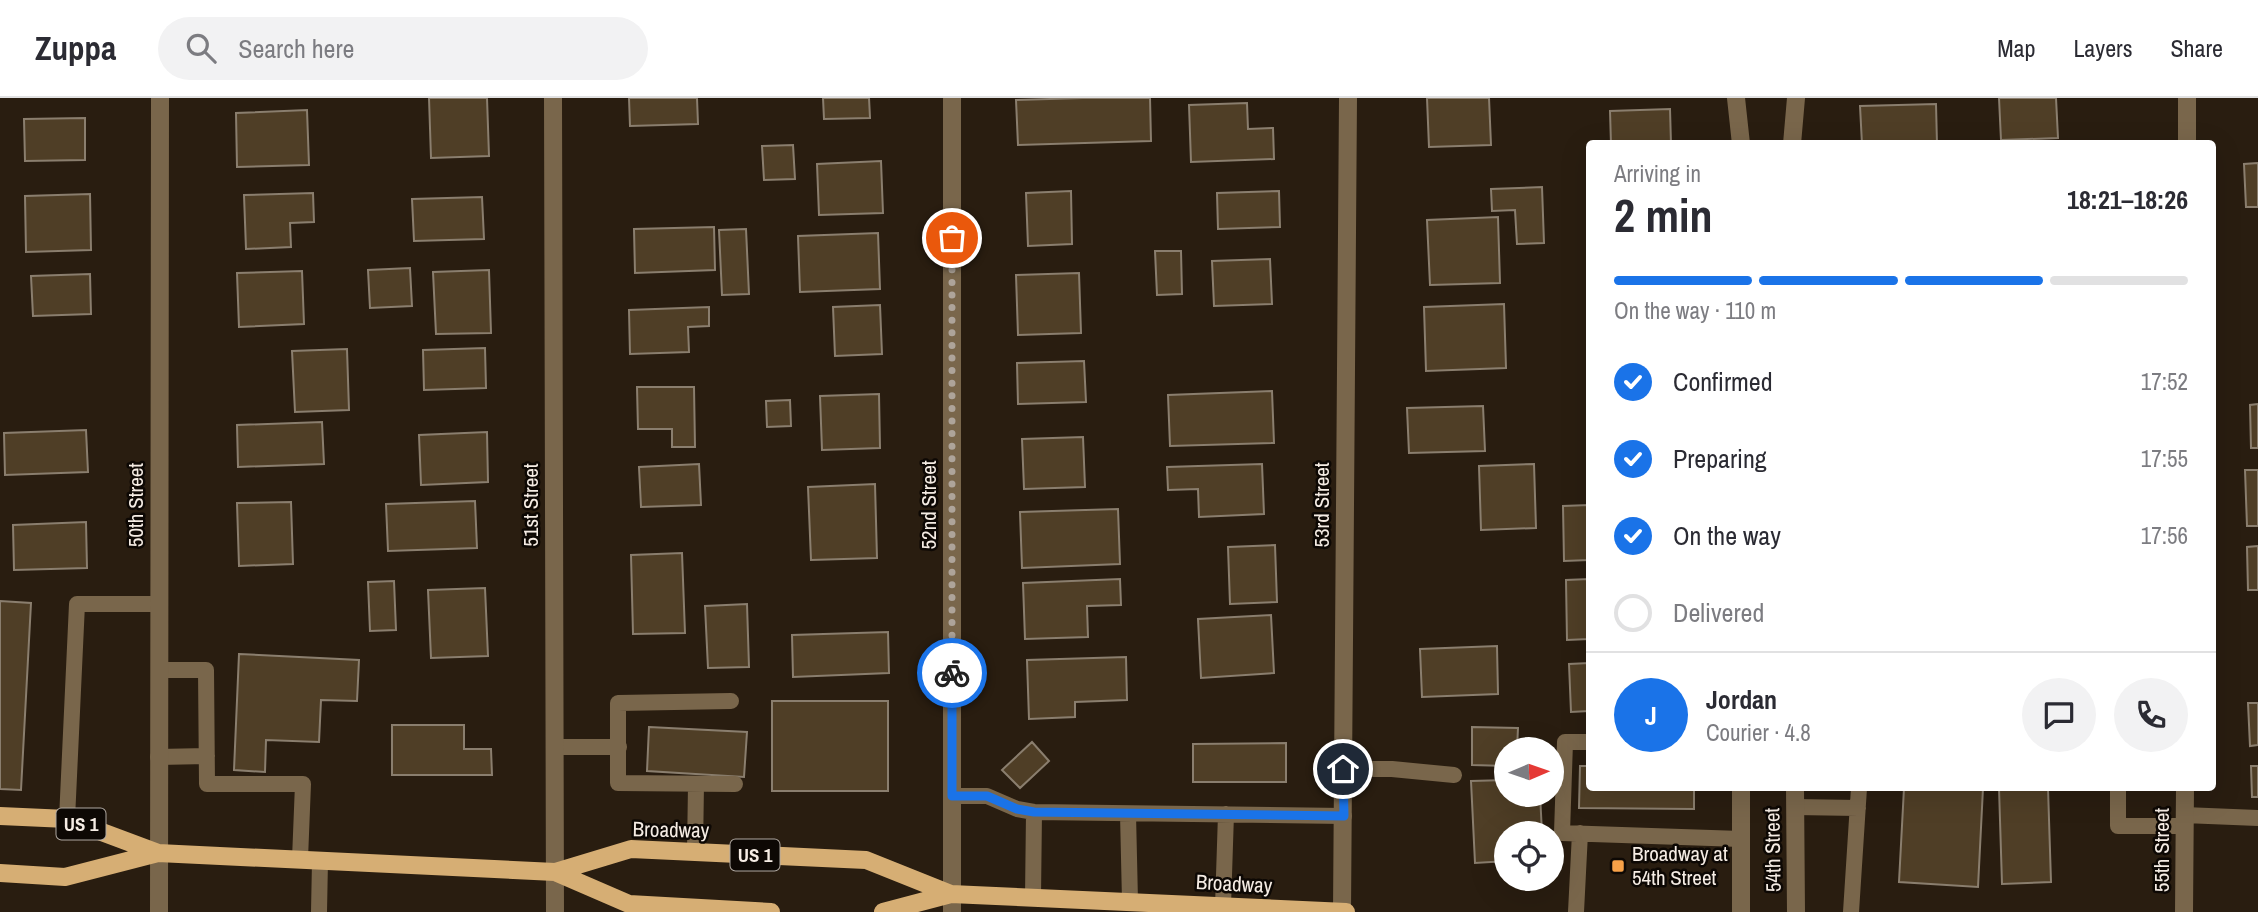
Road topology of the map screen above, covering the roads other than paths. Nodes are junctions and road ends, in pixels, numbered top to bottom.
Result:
1 (160, 98) edge
2 (553, 98) edge
3 (952, 98) edge
4 (1348, 98) edge
5 (1736, 98) edge
6 (1796, 98) edge
7 (2187, 98) edge
8 (1741, 140) edge
9 (1792, 140) edge
10 (2187, 140) edge
11 (159, 604) junction
12 (159, 670) junction
13 (731, 701) dead end
14 (1586, 742) edge
15 (555, 747) junction
16 (619, 747) junction
17 (207, 756) junction
18 (158, 757) junction
19 (1343, 769) junction
20 (1454, 775) dead end
21 (696, 783) junction
22 (735, 784) dead end
23 (1741, 791) edge
24 (1795, 791) edge
25 (1859, 791) edge
26 (2118, 791) edge
27 (2185, 791) edge
28 (952, 796) junction
29 (1796, 807) junction
30 (1858, 808) junction
31 (1034, 812) junction
32 (1128, 814) junction
33 (1226, 814) junction
34 (0, 816) edge
35 (1344, 816) junction
36 (2258, 818) edge
37 (67, 819) junction
38 (2185, 821) junction
39 (1580, 834) junction
40 (1741, 839) junction
41 (695, 852) junction
42 (158, 853) junction
43 (300, 859) junction
44 (320, 861) junction
45 (555, 872) junction
46 (0, 873) edge
47 (1033, 897) junction
48 (1130, 901) junction
49 (951, 903) edge
50 (1223, 906) junction
51 (159, 912) edge
52 (319, 912) edge
53 (555, 912) edge
54 (771, 912) edge
55 (883, 912) edge
56 (1343, 912) edge
57 (1576, 912) edge
58 (1741, 912) edge
59 (1796, 912) edge
60 (1852, 912) edge
61 (2184, 912) edge

1 - 11 street, 50th Street
2 - 15 street, 51st Street
3 - 28 street, 52nd Street
4 - 19 street, 53rd Street
5 - 8 street
6 - 9 street
7 - 10 street
11 - 12 street, 50th Street
11 - 37 lane
12 - 17 lane
12 - 18 street, 50th Street
13 - 16 lane
14 - 39 lane
15 - 16 lane
15 - 45 street, 51st Street
16 - 21 lane
17 - 18 lane
17 - 43 lane
18 - 42 street, 50th Street
19 - 20 lane
19 - 35 street, 53rd Street
21 - 22 lane
21 - 41 lane
23 - 40 street, 54th Street
24 - 29 street, 54th Street
25 - 30 lane
26 - 38 lane
27 - 38 street, 55th Street
28 - 31 lane
28 - 49 street, 52nd Street
29 - 30 lane
29 - 59 street, 54th Street
30 - 60 lane
31 - 32 lane
31 - 47 lane
32 - 33 lane
32 - 48 lane
33 - 35 lane
33 - 50 lane
34 - 37 main road, Broadway / US 1
35 - 56 street, 53rd Street
36 - 38 lane
37 - 42 main road, Broadway / US 1
38 - 61 street, 55th Street
39 - 40 lane
39 - 57 lane
40 - 58 street, 54th Street
41 - 45 main road, Broadway / US 1
41 - 49 main road, Broadway / US 1
42 - 43 main road, Broadway / US 1
42 - 46 main road, Broadway / US 1
42 - 51 street, 50th Street
43 - 44 main road, Broadway / US 1
44 - 45 main road, Broadway / US 1
44 - 52 lane
45 - 53 street, 51st Street
45 - 54 main road, Broadway / US 1
47 - 48 main road, Broadway / US 1
47 - 49 main road, Broadway / US 1
48 - 50 main road, Broadway / US 1
49 - 55 main road, Broadway / US 1
50 - 56 main road, Broadway / US 1

